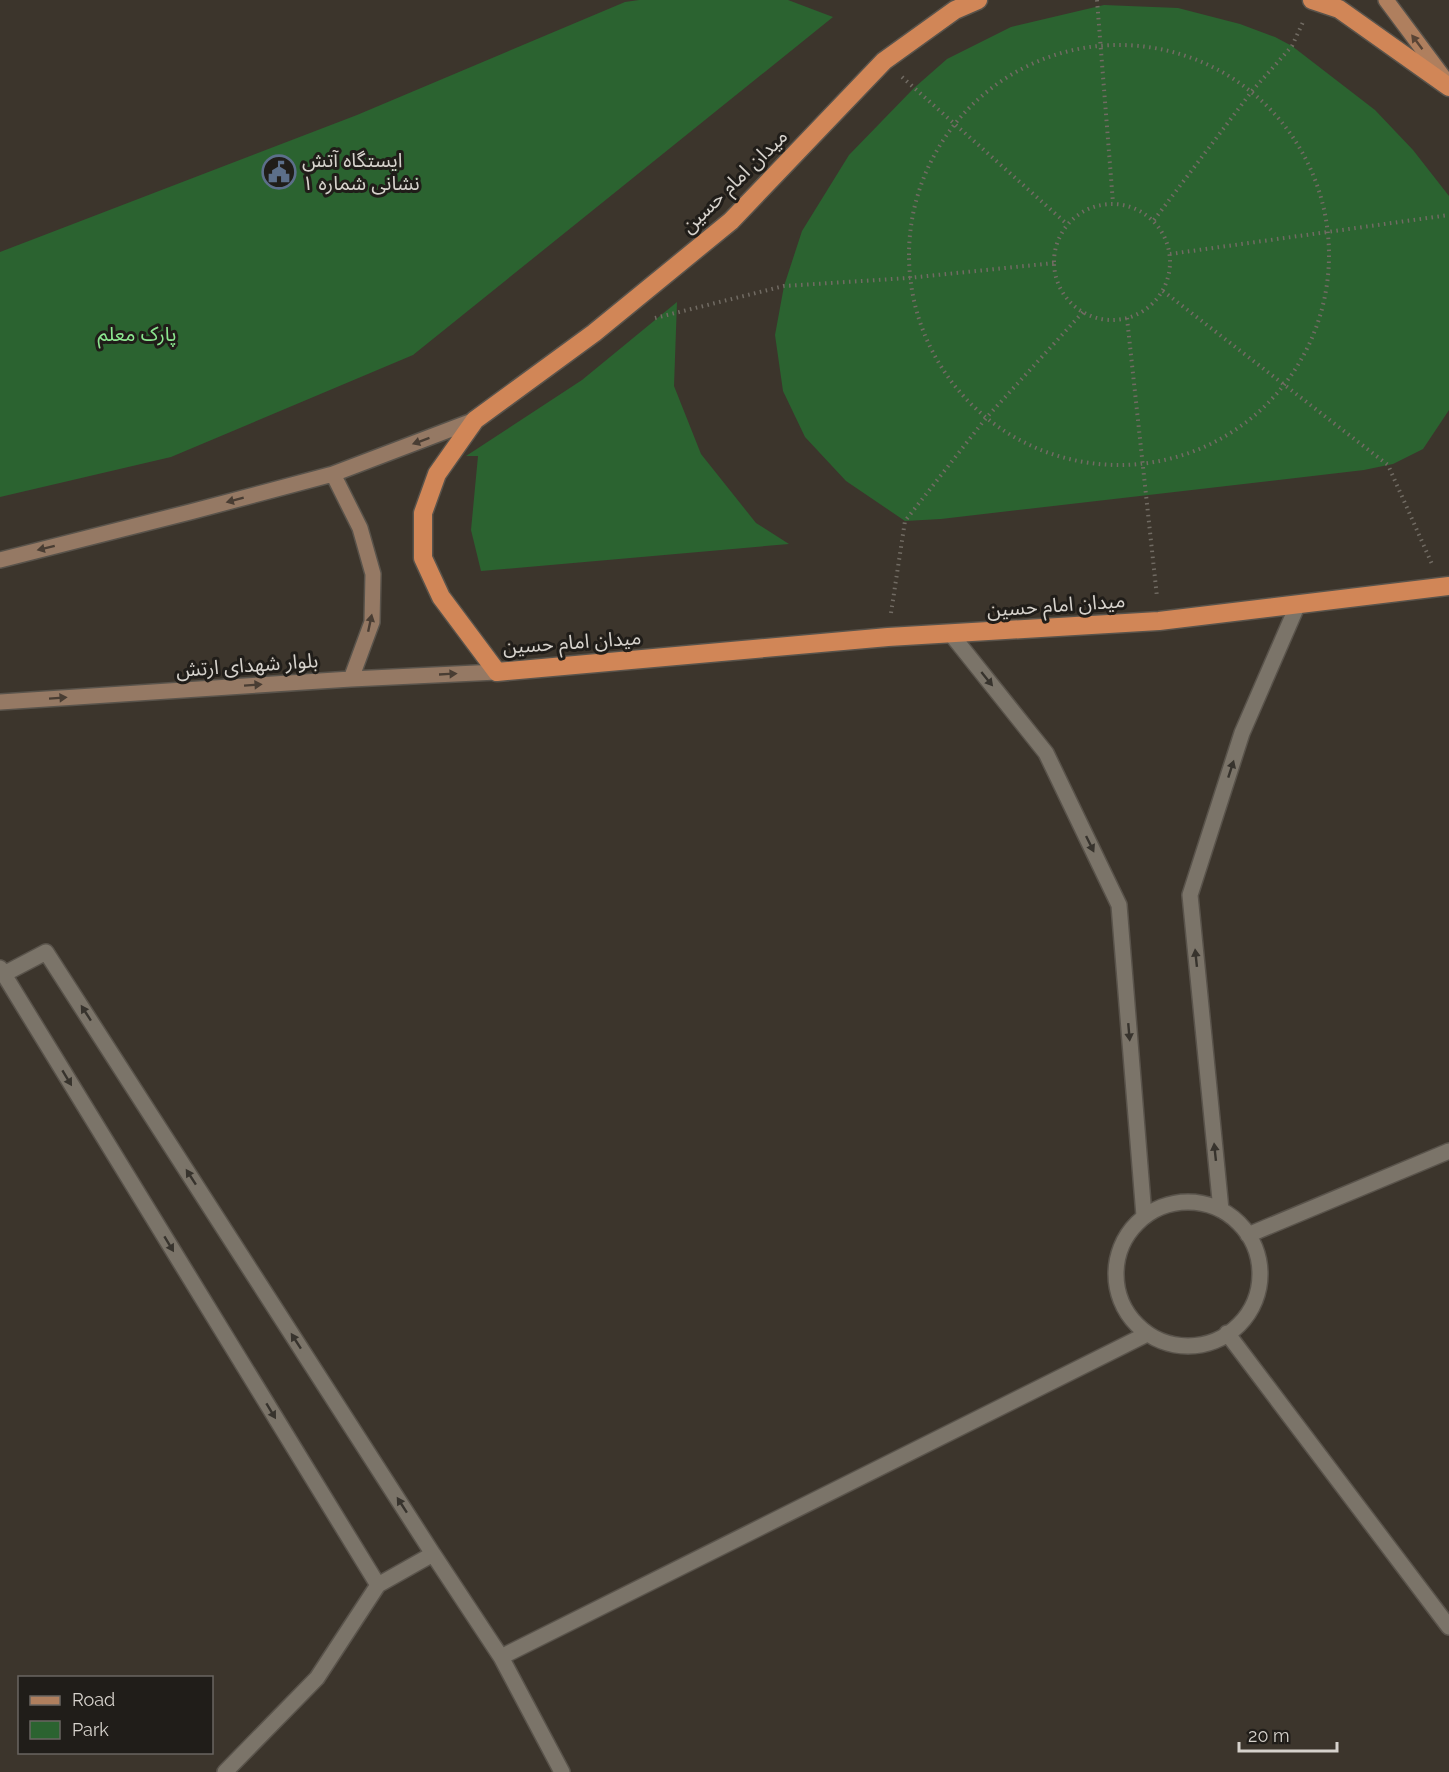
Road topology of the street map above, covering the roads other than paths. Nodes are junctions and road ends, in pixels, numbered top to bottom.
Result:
1 (978, 0) edge
2 (1312, 0) edge
3 (1386, 0) edge
4 (1449, 86) edge
5 (475, 420) junction
6 (333, 474) junction
7 (0, 560) edge
8 (1446, 586) edge
9 (1298, 604) junction
10 (951, 634) junction
11 (497, 672) junction
12 (351, 679) junction
13 (0, 702) edge
14 (2, 971) edge
15 (1449, 1151) edge
16 (1221, 1210) junction
17 (1144, 1216) junction
18 (1248, 1235) junction
19 (1147, 1334) junction
20 (1227, 1334) junction
21 (434, 1554) junction
22 (378, 1586) junction
23 (1449, 1627) edge
24 (501, 1658) junction
25 (225, 1772) edge
26 (562, 1772) edge

1 - 5 highway, میدان امام حسین
2 - 4 highway
4 -> 3 main road
5 -> 6 main road
5 - 11 highway, میدان امام حسین
6 -> 7 main road
12 -> 6 main road
8 - 9 highway, میدان امام حسین
9 - 10 highway, میدان امام حسین
16 -> 9 lane
10 - 11 highway, میدان امام حسین
10 -> 17 lane
12 -> 11 main road, بلوار شهدای ارتش
13 -> 12 main road, بلوار شهدای ارتش
21 -> 14 lane
14 -> 22 lane
15 - 18 lane
16 - 17 lane
16 - 18 lane
17 - 19 lane
18 - 20 lane
19 - 20 lane
19 - 24 lane
20 - 23 lane
21 - 22 lane
21 - 24 lane
22 - 25 lane
24 - 26 lane

